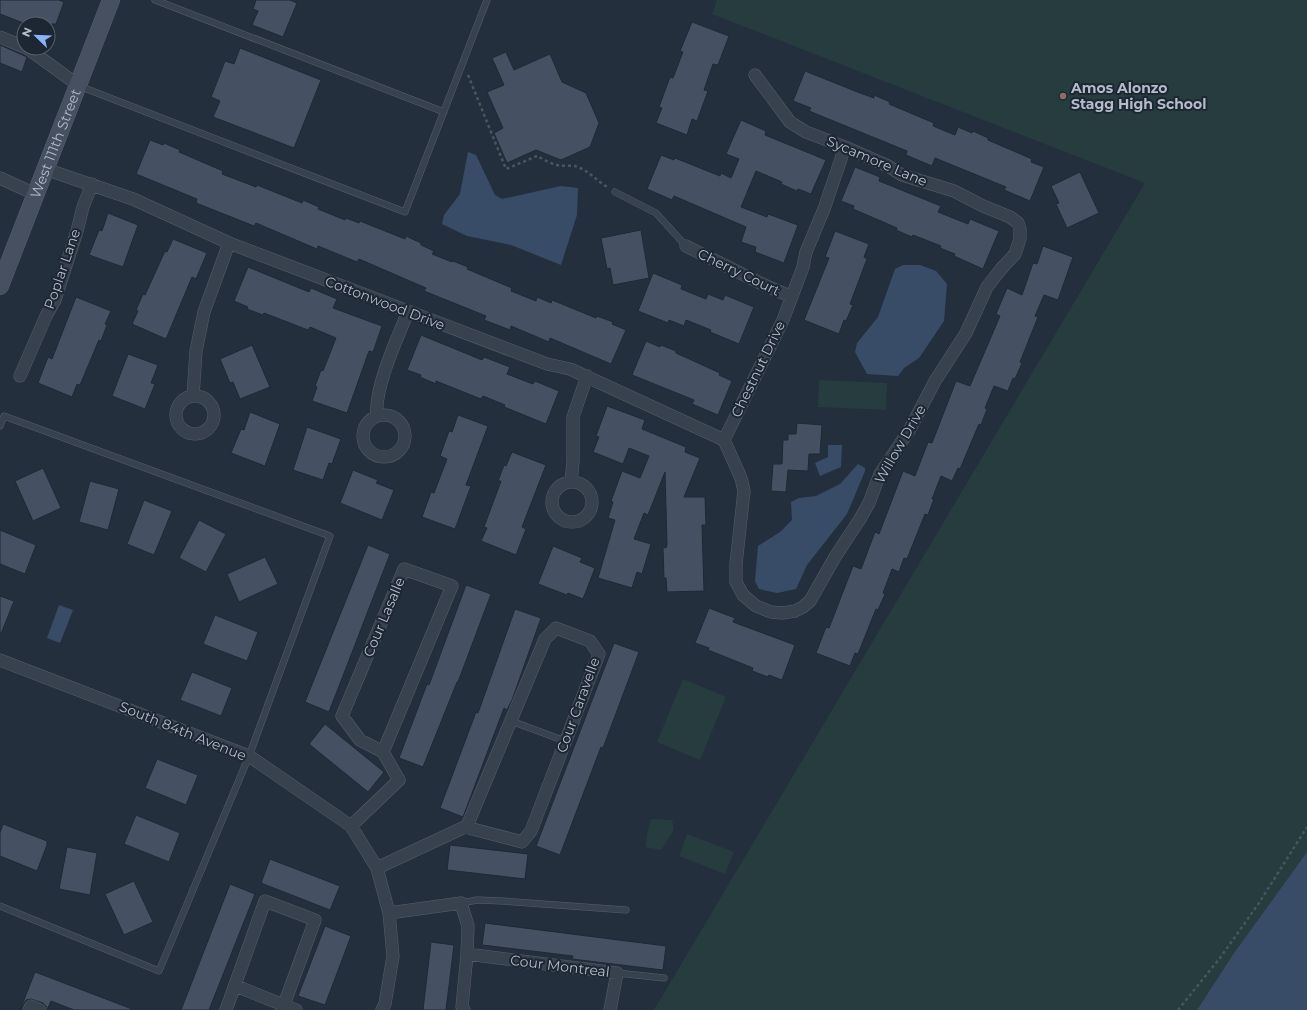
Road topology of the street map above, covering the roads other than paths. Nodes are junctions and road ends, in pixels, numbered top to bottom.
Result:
1 (111, 0) edge
2 (155, 0) edge
3 (487, 0) edge
4 (0, 37) edge
5 (16, 44) edge
6 (38, 56) edge
7 (755, 75) dead end
8 (78, 85) junction
9 (444, 112) junction
10 (845, 147) junction
11 (45, 169) junction
12 (0, 178) edge
13 (92, 184) junction
14 (615, 192) road end
15 (35, 194) junction
16 (1018, 223) joint
17 (229, 243) junction
18 (686, 246) joint
19 (0, 286) edge
20 (792, 297) junction
21 (408, 312) junction
22 (20, 376) dead end
23 (587, 376) junction
24 (193, 396) dead end
25 (377, 416) dead end
26 (0, 426) edge
27 (724, 440) junction
28 (571, 482) dead end
29 (0, 660) edge
30 (511, 721) junction
31 (565, 741) junction
32 (383, 752) junction
33 (249, 756) junction
34 (351, 826) junction
35 (465, 827) junction
36 (376, 868) junction
37 (461, 903) junction
38 (0, 906) edge
39 (626, 910) dead end
40 (388, 912) junction
41 (467, 954) junction
42 (617, 973) junction
43 (664, 978) dead end
44 (236, 986) junction
45 (283, 1008) edge
46 (29, 1010) edge
47 (40, 1010) edge
48 (226, 1010) edge
49 (296, 1010) edge
50 (382, 1010) edge
51 (464, 1010) edge
52 (610, 1010) edge

1 - 8 main road, West 111th Street
2 - 9 lane
3 - 9 lane
4 - 5 street
6 - 8 street
7 - 10 street, Sycamore Lane
8 - 9 lane
8 - 11 main road, West 111th Street
10 - 16 street, Sycamore Lane
10 - 20 street, Chestnut Drive
11 - 13 street, Cottonwood Drive
11 - 15 main road, West 111th Street
12 - 15 street
13 - 17 street, Cottonwood Drive
13 - 22 street, Poplar Lane
14 - 18 lane
15 - 19 main road, West 111th Street
16 - 27 street, Willow Drive
17 - 21 street, Cottonwood Drive
17 - 24 street
18 - 20 street, Cherry Court
20 - 27 street, Chestnut Drive
21 - 23 street, Cottonwood Drive
21 - 25 street
23 - 27 street, Cottonwood Drive
23 - 28 street
26 - 33 lane
29 - 33 street, South 84th Avenue
30 - 31 lane
30 - 31 street, Cour Caravelle
30 - 35 street, Cour Caravelle
31 - 35 street, Cour Caravelle
32 - 32 street, Cour Lasalle
32 - 34 street
33 - 34 street, South 84th Avenue
33 - 38 lane
34 - 36 street, South 84th Avenue
35 - 36 street
36 - 40 street, South 84th Avenue
37 - 39 lane
37 - 40 street
37 - 41 street
40 - 50 street, South 84th Avenue
41 - 42 street, Cour Montreal
41 - 51 street
42 - 43 lane
42 - 52 street, Cour Montreal
44 - 45 street
44 - 45 street
44 - 48 street
45 - 49 street
46 - 47 street

